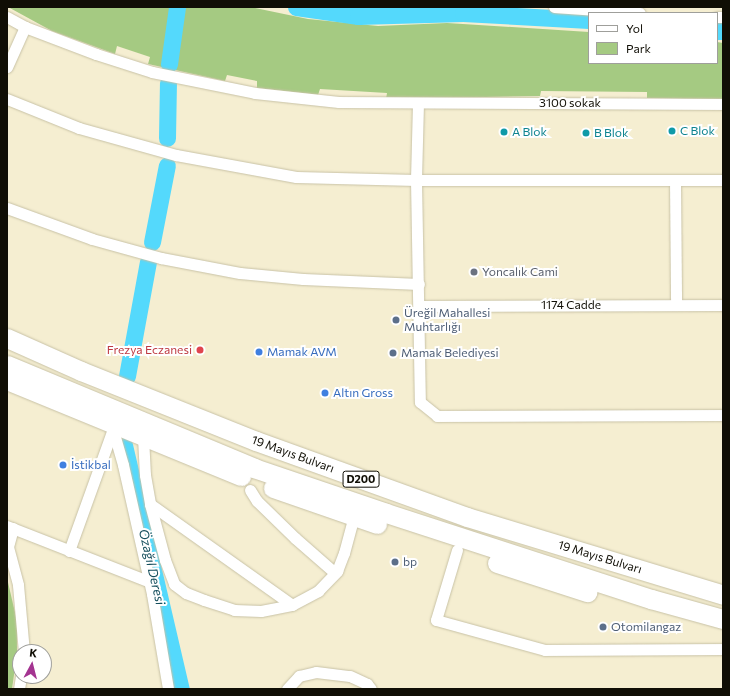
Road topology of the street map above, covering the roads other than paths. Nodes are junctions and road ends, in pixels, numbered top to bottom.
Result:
1 (554, 7) edge
2 (626, 12) edge
3 (7, 17) edge
4 (25, 27) junction
5 (7, 67) edge
6 (7, 99) edge
7 (418, 103) junction
8 (723, 104) edge
9 (416, 180) junction
10 (675, 180) junction
11 (723, 180) edge
12 (7, 208) edge
13 (418, 284) junction
14 (676, 305) junction
15 (723, 305) edge
16 (420, 306) junction
17 (7, 338) edge
18 (7, 364) edge
19 (7, 380) edge
20 (93, 400) junction
21 (69, 406) junction
22 (723, 415) edge
23 (114, 428) junction
24 (143, 437) junction
25 (250, 490) dead end
26 (150, 504) junction
27 (354, 516) junction
28 (10, 527) edge
29 (452, 548) junction
30 (69, 551) junction
31 (544, 564) junction
32 (335, 573) junction
33 (148, 581) junction
34 (723, 595) edge
35 (292, 605) junction
36 (723, 619) edge
37 (723, 631) edge
38 (23, 644) edge
39 (723, 649) edge
40 (168, 689) edge
41 (288, 689) edge
42 (371, 689) edge

1 - 2 street
3 - 4 street, 3100 sokak
4 - 5 street
4 - 7 street, 3100 sokak
6 - 9 street
7 - 8 street, 3100 sokak
7 - 9 street
9 - 10 street
9 - 13 street
10 - 11 street
10 - 14 street
12 - 13 street
13 - 16 street
14 - 15 street, 1174 Cadde
14 - 16 street, 1174 Cadde
16 - 22 street
17 - 34 highway, 19 Mayıs Bulvarı / D200
18 - 20 highway, 19 Mayıs Bulvarı / D200
19 - 21 highway
20 - 21 highway
20 - 31 highway, 19 Mayıs Bulvarı / D200
21 - 23 highway
23 - 24 highway
23 - 30 street
23 - 33 street
24 - 26 street
24 - 27 highway
25 - 32 street
26 - 35 street
26 - 35 street
27 - 29 highway
27 - 32 street
28 - 30 street
28 - 38 street
29 - 31 highway
29 - 37 highway
29 - 39 street
30 - 33 street
31 - 36 highway, 19 Mayıs Bulvarı / D200
32 - 35 street
33 - 40 street
41 - 42 street

